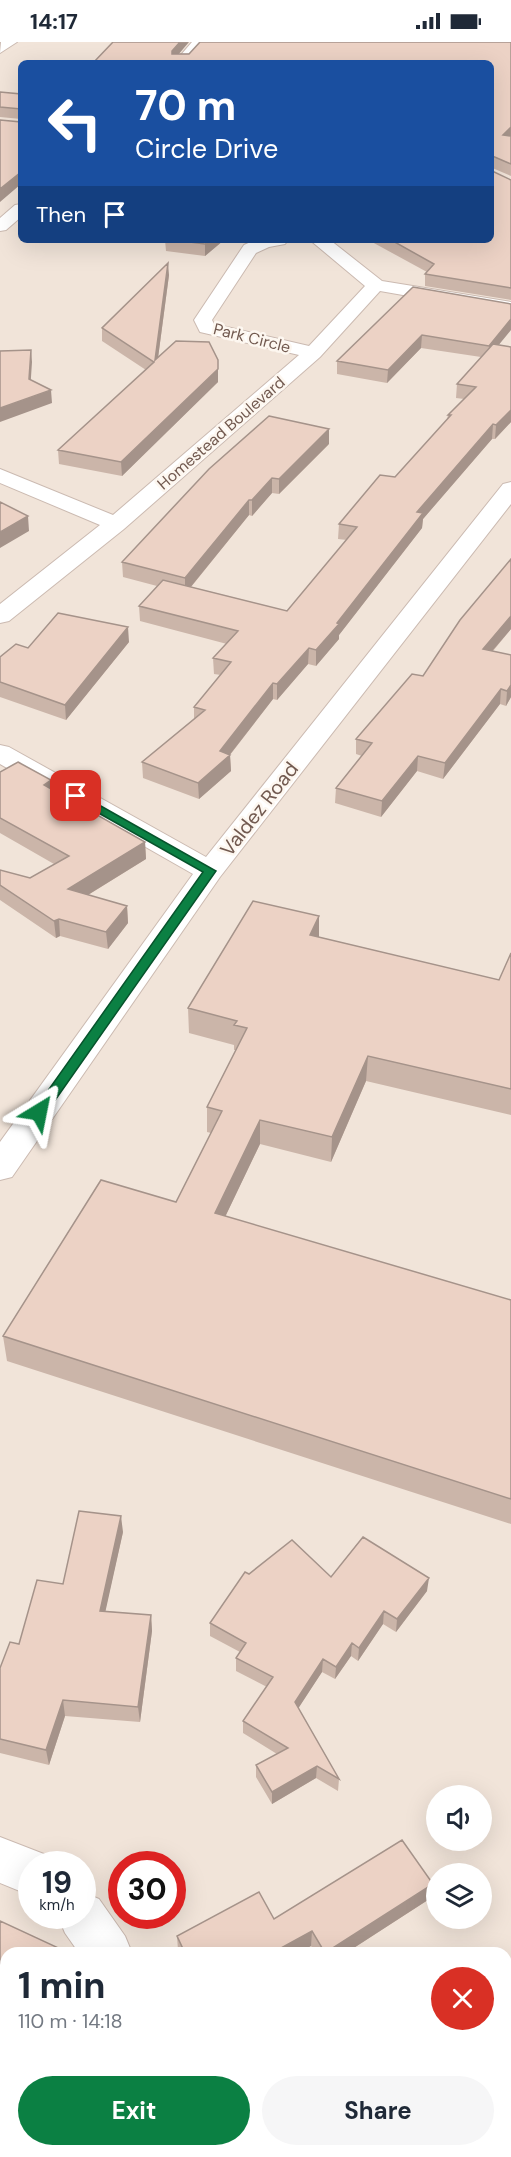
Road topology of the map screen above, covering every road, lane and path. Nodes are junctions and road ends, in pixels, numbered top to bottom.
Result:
1 (10, 42) edge
2 (199, 42) edge
3 (0, 48) edge
4 (184, 60) edge
5 (18, 211) edge
6 (0, 226) edge
7 (263, 243) edge
8 (323, 243) edge
9 (376, 285) junction
10 (511, 308) edge
11 (313, 353) junction
12 (0, 475) edge
13 (511, 489) edge
14 (116, 524) junction
15 (0, 616) edge
16 (0, 753) edge
17 (210, 871) junction
18 (0, 1168) edge
19 (0, 1860) edge
20 (18, 1867) edge
21 (91, 1929) edge
22 (104, 1947) edge

1 - 3 street
2 - 4 street
5 - 6 street
7 - 11 street, Park Circle
8 - 9 street
9 - 10 street
9 - 11 street, Homestead Boulevard
11 - 14 street, Homestead Boulevard
12 - 14 street
13 - 17 street, Valdez Road
14 - 15 street, Homestead Boulevard
16 - 17 street
17 - 18 street, Valdez Road
19 - 20 street
21 - 22 street

